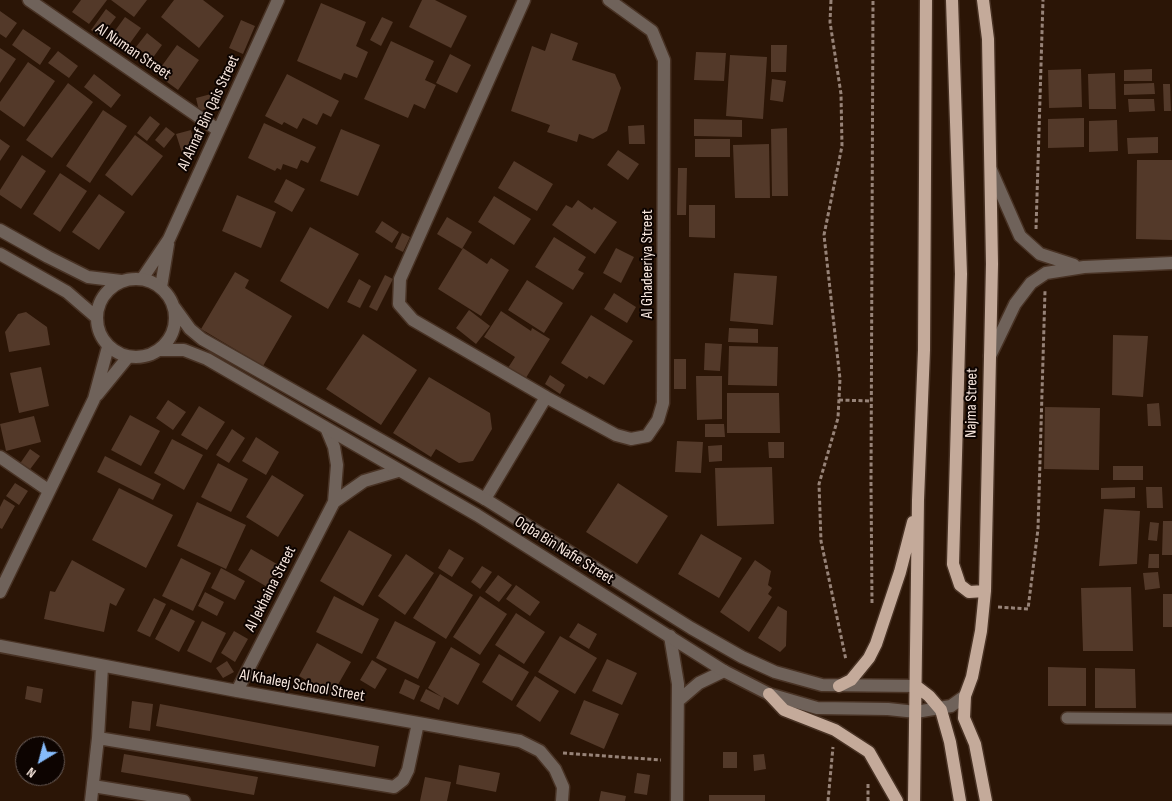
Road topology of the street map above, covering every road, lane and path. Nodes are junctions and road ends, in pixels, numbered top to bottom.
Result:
1 (29, 0) edge
2 (278, 0) edge
3 (524, 0) edge
4 (610, 0) edge
5 (831, 0) edge
6 (873, 0) edge
7 (926, 0) edge
8 (952, 0) edge
9 (983, 0) edge
10 (1043, 0) edge
11 (218, 130) junction
12 (991, 170) junction
13 (0, 230) edge
14 (169, 239) junction
15 (1035, 250) junction
16 (0, 254) edge
17 (1172, 263) edge
18 (1084, 267) junction
19 (1046, 273) junction
20 (142, 279) junction
21 (121, 281) junction
22 (161, 287) junction
23 (174, 307) junction
24 (96, 318) junction
25 (108, 347) junction
26 (160, 350) junction
27 (990, 356) junction
28 (128, 357) junction
29 (546, 397) junction
30 (94, 399) junction
31 (839, 400) junction
32 (871, 401) junction
33 (327, 430) junction
34 (0, 457) edge
35 (398, 471) junction
36 (48, 490) junction
37 (485, 499) junction
38 (918, 500) junction
39 (334, 502) junction
40 (5, 569) edge
41 (0, 592) edge
42 (985, 592) junction
43 (872, 606) dead end
44 (984, 606) junction
45 (670, 636) junction
46 (0, 646) edge
47 (102, 667) junction
48 (724, 671) junction
49 (851, 680) junction
50 (838, 686) junction
51 (916, 686) junction
52 (237, 692) junction
53 (770, 694) junction
54 (965, 696) junction
55 (678, 701) junction
56 (941, 710) junction
57 (916, 712) junction
58 (1067, 718) dead end
59 (1172, 719) edge
60 (418, 723) junction
61 (835, 730) junction
62 (98, 738) junction
63 (540, 751) junction
64 (677, 761) junction
65 (93, 786) junction
66 (91, 801) edge
67 (184, 801) edge
68 (562, 801) edge
69 (677, 801) edge
70 (828, 801) edge
71 (897, 801) edge
72 (914, 801) edge
73 (960, 801) edge
74 (986, 801) edge

1 - 11 street, Al Numan Street
2 - 11 street, Al Ahnaf Bin Qais Street
3 - 29 street, Al Ghadeeriya Street
4 - 29 street, Al Ghadeeriya Street
5 - 31 path
6 - 32 path
7 - 38 main road
8 - 42 main road
9 - 12 main road, Najma Street
10 - 15 path
11 - 14 street, Al Ahnaf Bin Qais Street
12 - 15 street
12 - 27 main road, Najma Street
13 - 21 street
14 - 20 street, Al Ahnaf Bin Qais Street
14 - 22 street, Al Ahnaf Bin Qais Street
15 - 18 street
16 - 24 street
17 - 18 street
18 - 19 street
19 - 27 street
19 - 44 path
20 - 21 street
20 - 22 street
21 - 24 street
22 - 23 street
23 - 26 street
23 - 37 street, Oqba Bin Nafie Street
24 - 25 street
25 - 28 street
25 - 30 street
26 - 28 street
26 - 33 street, Oqba Bin Nafie Street
27 - 42 main road, Najma Street
28 - 30 street
29 - 37 street
30 - 36 street
31 - 32 path
31 - 49 path
32 - 43 path
33 - 35 street, Oqba Bin Nafie Street
33 - 39 street, Al Jekhaina Street
34 - 36 street
35 - 39 street, Al Jekhaina Street
35 - 45 street, Oqba Bin Nafie Street
36 - 40 street
37 - 50 street, Oqba Bin Nafie Street
38 - 49 main road
38 - 51 main road
39 - 52 street, Al Jekhaina Street
40 - 41 street
42 - 44 main road, Najma Street
44 - 54 main road, Najma Street
45 - 48 street, Oqba Bin Nafie Street
45 - 55 street
46 - 47 street, Al Khaleej School Street
47 - 52 street, Al Khaleej School Street
47 - 62 street
48 - 53 street, Oqba Bin Nafie Street
48 - 55 street
49 - 50 main road
50 - 51 street, Oqba Bin Nafie Street
51 - 56 main road
51 - 57 main road
52 - 60 street, Al Khaleej School Street
53 - 57 street, Oqba Bin Nafie Street
53 - 61 main road
54 - 56 street, Oqba Bin Nafie Street
54 - 74 main road, Najma Street
55 - 64 street
56 - 57 street, Oqba Bin Nafie Street
56 - 73 main road
57 - 72 main road
58 - 59 lane
60 - 62 street
60 - 63 street, Al Khaleej School Street
61 - 70 path
61 - 71 main road
62 - 65 street
63 - 64 path
63 - 68 street, Al Khaleej School Street
64 - 69 street
65 - 66 street
65 - 67 street

